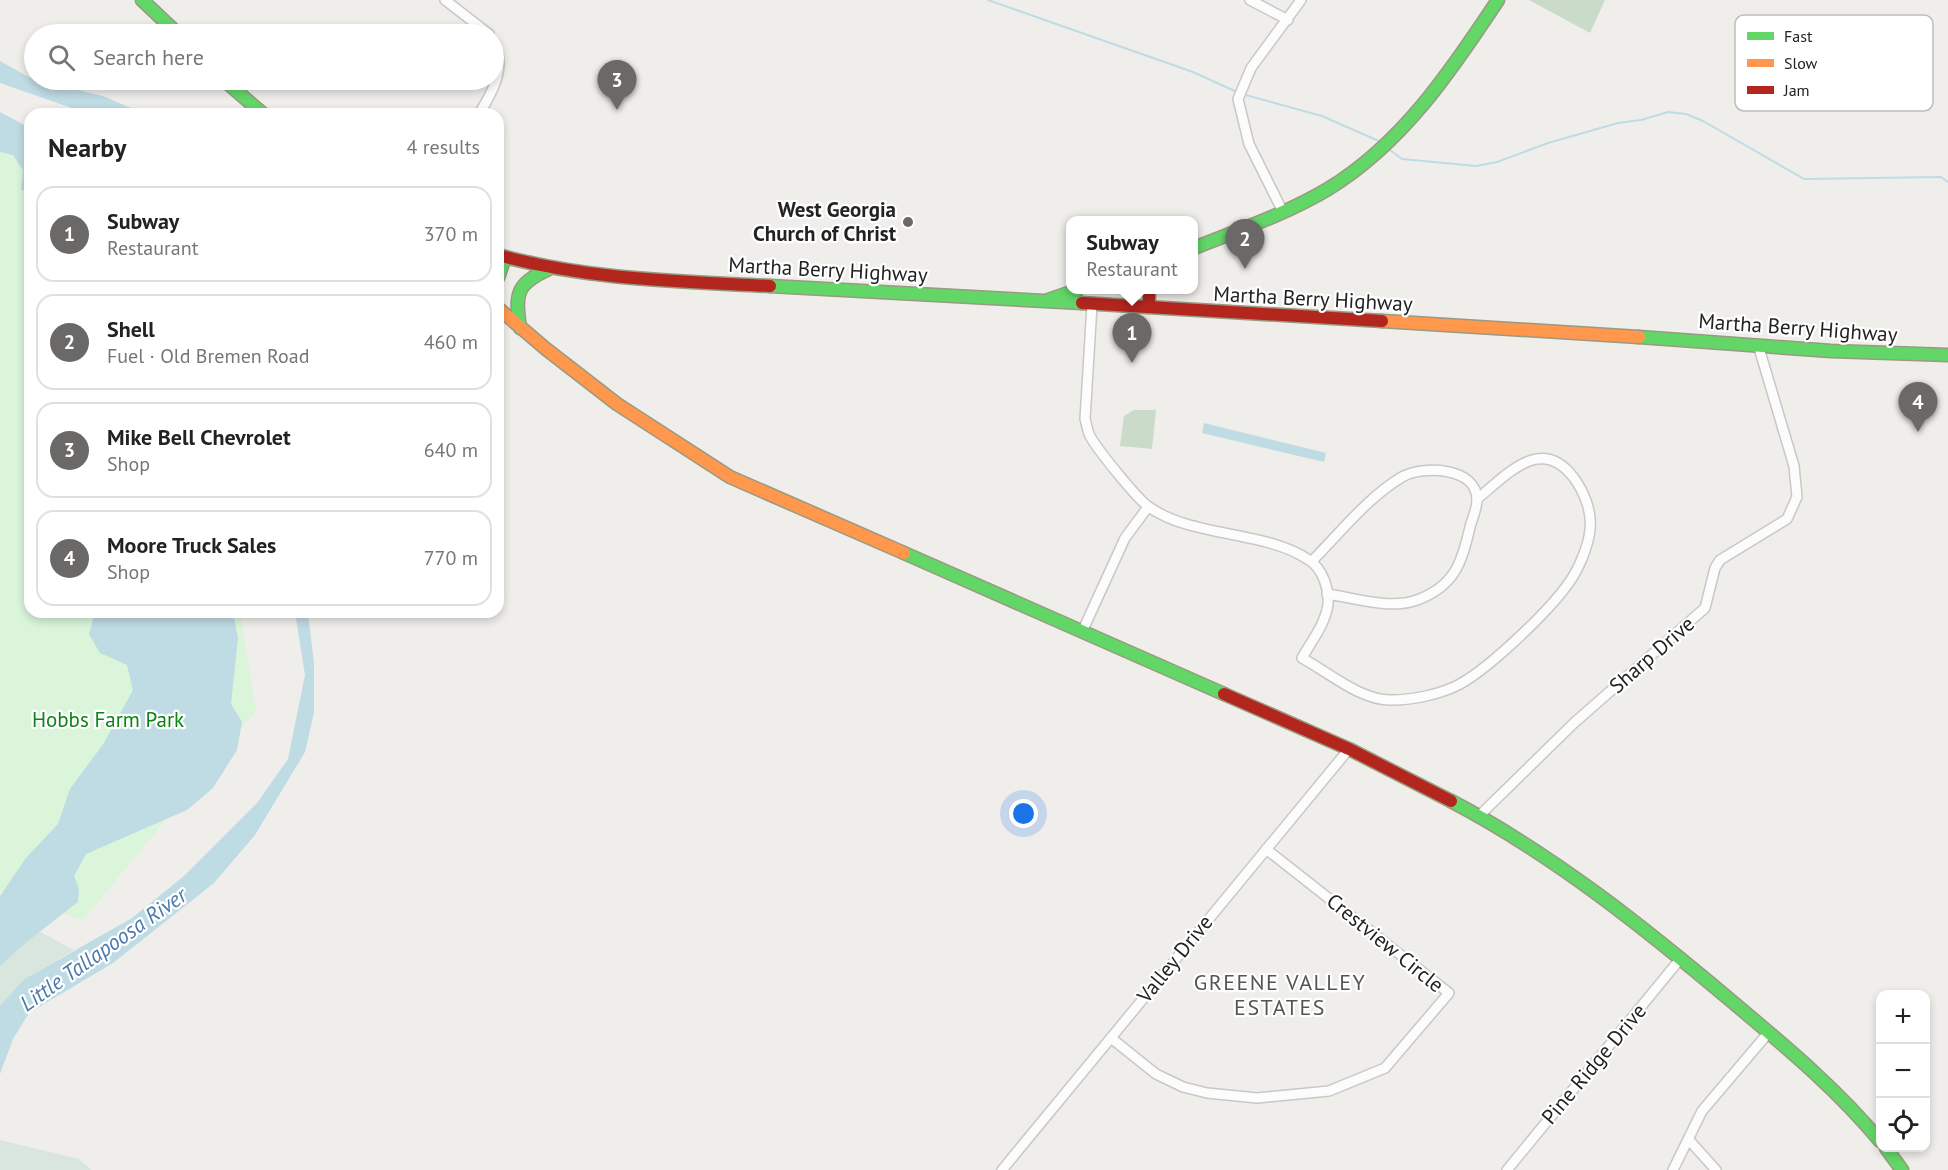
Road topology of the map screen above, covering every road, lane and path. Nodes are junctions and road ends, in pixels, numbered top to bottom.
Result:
1 (142, 0) edge
2 (445, 0) edge
3 (1250, 0) edge
4 (1301, 0) edge
5 (1498, 0) edge
6 (1288, 20) junction
7 (167, 24) edge
8 (476, 24) edge
9 (235, 90) edge
10 (493, 90) edge
11 (256, 108) edge
12 (482, 108) edge
13 (1283, 212) junction
14 (1198, 246) edge
15 (504, 257) edge
16 (549, 269) junction
17 (1066, 294) edge
18 (1149, 294) edge
19 (1043, 302) junction
20 (1092, 305) junction
21 (1149, 307) junction
22 (504, 310) edge
23 (520, 328) junction
24 (1759, 348) junction
25 (1948, 355) edge
26 (1477, 499) junction
27 (1148, 507) junction
28 (1312, 561) junction
29 (1327, 594) junction
30 (1082, 632) junction
31 (1349, 749) junction
32 (1479, 816) junction
33 (1266, 849) junction
34 (1682, 958) junction
35 (1769, 1032) junction
36 (1111, 1038) junction
37 (1876, 1135) edge
38 (1689, 1140) junction
39 (1889, 1152) edge
40 (1002, 1170) edge
41 (1507, 1170) edge
42 (1673, 1170) edge
43 (1716, 1170) edge
44 (1902, 1170) edge

1 - 7 main road
2 - 8 street
3 - 6 street
4 - 6 street
5 - 13 main road
6 - 13 street
9 - 11 main road
10 - 12 street
13 - 14 main road
15 - 16 main road, Martha Berry Highway
16 - 19 main road, Martha Berry Highway
16 - 23 main road
17 - 19 main road
18 - 21 main road
19 - 20 main road, Martha Berry Highway
20 - 21 main road, Martha Berry Highway
20 - 27 street
21 - 24 main road, Martha Berry Highway
22 - 23 main road
23 - 30 main road
24 - 25 main road, Martha Berry Highway
24 - 32 street, Sharp Drive
26 - 28 street
26 - 29 street
26 - 29 street
27 - 28 street
27 - 30 street
28 - 29 street
30 - 31 main road
31 - 32 main road
31 - 33 street, Valley Drive
32 - 34 main road
33 - 36 street, Valley Drive
33 - 36 street, Crestview Circle
34 - 35 main road
34 - 41 street, Pine Ridge Drive
35 - 37 main road
35 - 38 street
36 - 40 street, Valley Drive
38 - 42 street
38 - 43 street
39 - 44 main road

